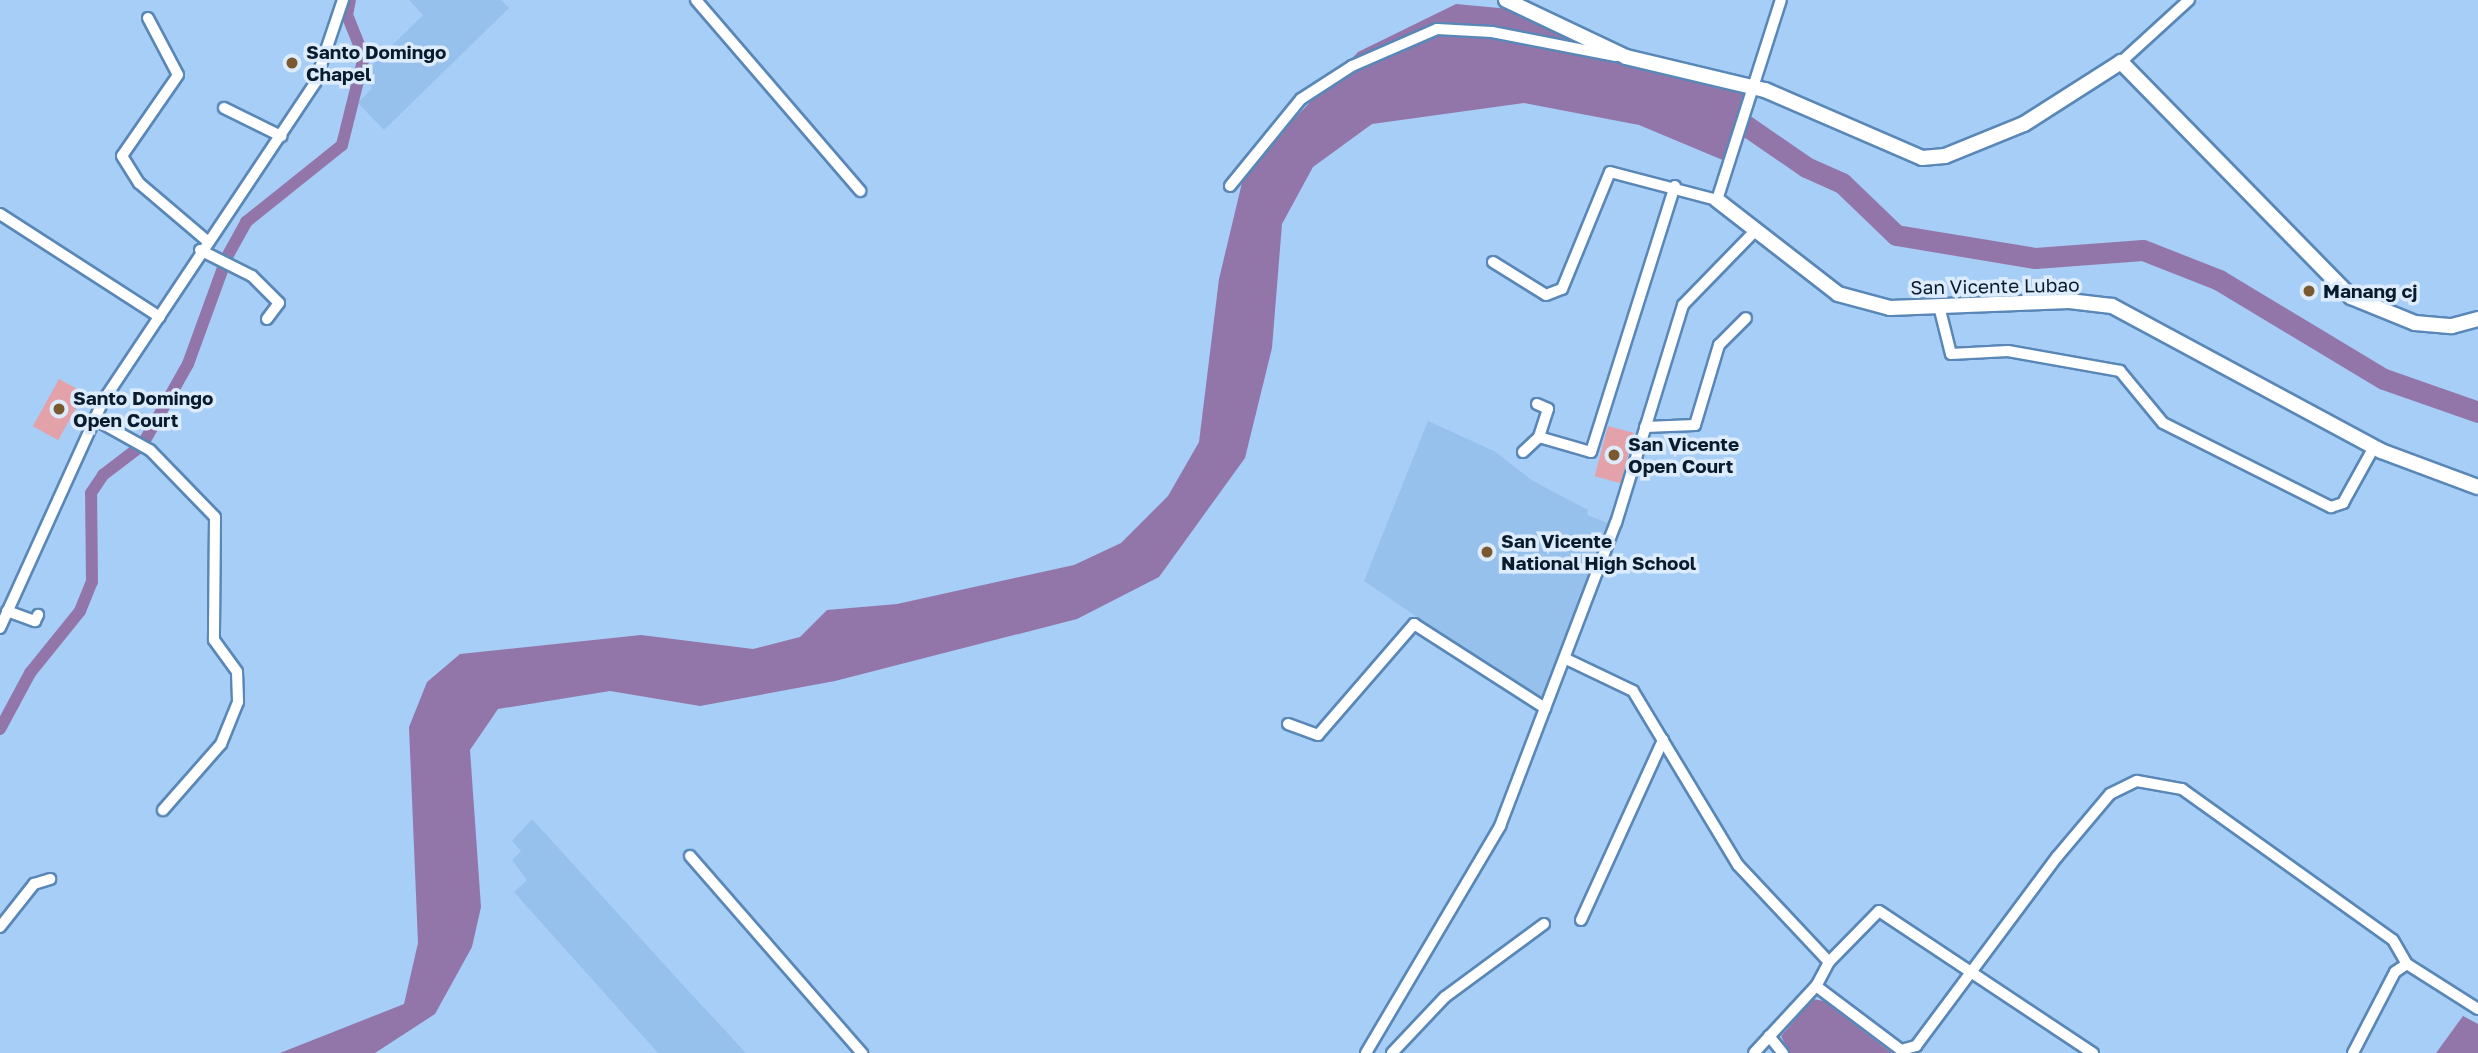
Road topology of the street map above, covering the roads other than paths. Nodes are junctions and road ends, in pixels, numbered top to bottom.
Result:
1 (343, 0) edge
2 (696, 0) edge
3 (1507, 0) edge
4 (1781, 0) edge
5 (2189, 0) edge
6 (148, 19) dead end
7 (1626, 57) junction
8 (2121, 62) junction
9 (1754, 88) junction
10 (224, 108) dead end
11 (281, 136) junction
12 (1230, 186) dead end
13 (1675, 186) junction
14 (860, 191) dead end
15 (1717, 200) junction
16 (0, 214) edge
17 (1756, 230) junction
18 (203, 245) junction
19 (1493, 262) dead end
20 (1939, 306) junction
21 (160, 317) junction
22 (1746, 318) dead end
23 (267, 319) dead end
24 (2478, 319) edge
25 (1537, 404) dead end
26 (94, 419) junction
27 (1645, 427) junction
28 (1539, 436) junction
29 (2378, 449) junction
30 (1523, 452) dead end
31 (2478, 487) edge
32 (7, 611) junction
33 (38, 615) dead end
34 (0, 628) edge
35 (1566, 659) junction
36 (1545, 708) junction
37 (1288, 724) dead end
38 (1663, 740) junction
39 (163, 810) dead end
40 (690, 856) dead end
41 (50, 879) dead end
42 (1581, 920) dead end
43 (1544, 924) dead end
44 (0, 927) edge
45 (1829, 962) junction
46 (2407, 964) junction
47 (1972, 968) junction
48 (1816, 986) junction
49 (2478, 1009) edge
50 (1769, 1035) junction
51 (862, 1053) edge
52 (1366, 1053) edge
53 (1392, 1053) edge
54 (1754, 1053) edge
55 (1783, 1053) edge
56 (2093, 1053) edge
57 (2353, 1053) edge

1 - 11 street
2 - 14 street
3 - 7 street
4 - 9 street
5 - 8 street
6 - 18 street
7 - 9 street
7 - 12 street
8 - 9 street
8 - 24 street
9 - 15 street
10 - 11 street
11 - 18 street
13 - 15 street, San Vicente Lubao
13 - 19 street, San Vicente Lubao
13 - 28 street
15 - 17 street, San Vicente Lubao
16 - 21 street
17 - 20 street, San Vicente Lubao
17 - 27 street
18 - 21 street
18 - 23 street
20 - 29 street, San Vicente Lubao
20 - 29 street
21 - 26 street
22 - 27 street
25 - 28 street
26 - 32 street
26 - 39 street
27 - 35 street
28 - 30 street
29 - 31 street, San Vicente Lubao
32 - 33 street
32 - 34 street
35 - 36 street
35 - 38 street
36 - 37 street
36 - 52 street
38 - 42 street
38 - 45 street
40 - 51 street
41 - 44 street
43 - 53 street
45 - 47 street
45 - 48 street
46 - 47 street
46 - 49 street
46 - 57 street
47 - 48 street
47 - 56 street
48 - 50 street
50 - 54 street
50 - 55 street

